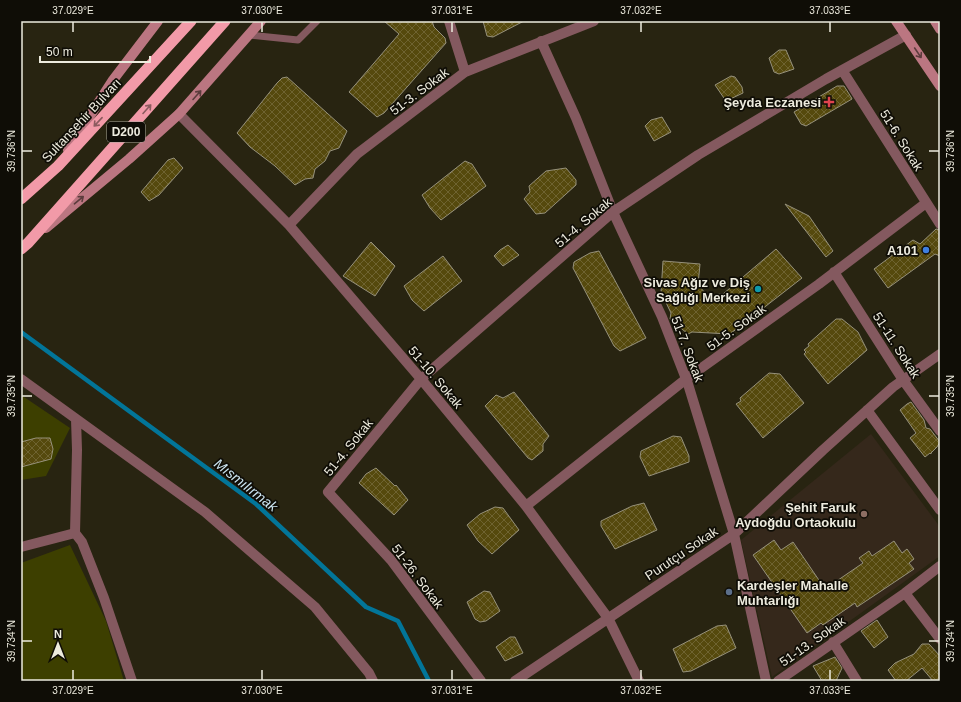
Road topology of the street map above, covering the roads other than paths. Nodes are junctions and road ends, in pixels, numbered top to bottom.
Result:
1 (158, 21) edge
2 (191, 21) edge
3 (225, 21) edge
4 (261, 21) edge
5 (317, 21) edge
6 (449, 21) edge
7 (594, 21) edge
8 (896, 21) edge
9 (935, 21) edge
10 (940, 29) edge
11 (250, 35) junction
12 (906, 35) junction
13 (541, 41) junction
14 (842, 70) junction
15 (465, 72) junction
16 (940, 86) edge
17 (179, 114) junction
18 (58, 166) junction
19 (21, 199) edge
20 (926, 203) junction
21 (613, 212) junction
22 (940, 224) edge
23 (289, 225) junction
24 (24, 246) edge
25 (834, 272) junction
26 (940, 354) edge
27 (21, 379) edge
28 (421, 379) junction
29 (686, 379) junction
30 (903, 380) junction
31 (868, 410) junction
32 (76, 419) junction
33 (940, 431) edge
34 (328, 492) joint
35 (526, 506) junction
36 (940, 510) edge
37 (75, 533) junction
38 (734, 534) junction
39 (21, 547) edge
40 (940, 566) edge
41 (905, 592) junction
42 (608, 618) junction
43 (940, 639) edge
44 (833, 642) junction
45 (132, 681) edge
46 (374, 681) edge
47 (481, 681) edge
48 (515, 681) edge
49 (639, 681) edge
50 (766, 681) edge
51 (778, 681) edge
52 (857, 681) edge

1 - 18 main road
2 -> 18 highway, Sultanşehir Bulvarı / D200
24 -> 3 highway, D200
4 - 11 main road
5 - 11 lane
6 - 15 street
7 - 13 street, 51-3. Sokak
8 - 12 main road
9 - 10 main road
17 -> 11 main road
12 - 14 street, 51-4. Sokak
12 -> 16 main road
13 - 15 street, 51-3. Sokak
13 - 21 street, 51-7. Sokak
14 - 20 street, 51-6. Sokak
14 - 21 street, 51-4. Sokak
15 - 23 street, 51-3. Sokak
17 - 23 street, 51-10. Sokak
24 -> 17 main road
18 - 19 highway, Sultanşehir Bulvarı / D200
20 - 22 street, 51-6. Sokak
20 - 25 street, 51-5. Sokak
21 - 28 street, 51-4. Sokak
21 - 29 street, 51-7. Sokak
23 - 28 street, 51-10. Sokak
25 - 29 street, 51-5. Sokak
25 - 30 street, 51-11. Sokak
26 - 30 street, Purutçu Sokak
27 - 32 street
28 - 34 street, 51-4. Sokak
28 - 35 street, 51-10. Sokak
29 - 35 street, 51-5. Sokak
29 - 38 street, 51-7. Sokak
30 - 31 street, Purutçu Sokak
30 - 33 street, 51-11. Sokak
31 - 36 street
31 - 38 street, Purutçu Sokak
32 - 37 street
32 - 46 street
34 - 47 street, 51-26. Sokak
35 - 42 street, 51-10. Sokak
37 - 39 street
37 - 45 street
38 - 42 street, Purutçu Sokak
38 - 50 street, 51-7. Sokak
40 - 41 street, 51-13. Sokak
41 - 43 street
41 - 44 street, 51-13. Sokak
42 - 48 street, Purutçu Sokak
42 - 49 street, 51-10. Sokak
44 - 51 street, 51-13. Sokak
44 - 52 street

